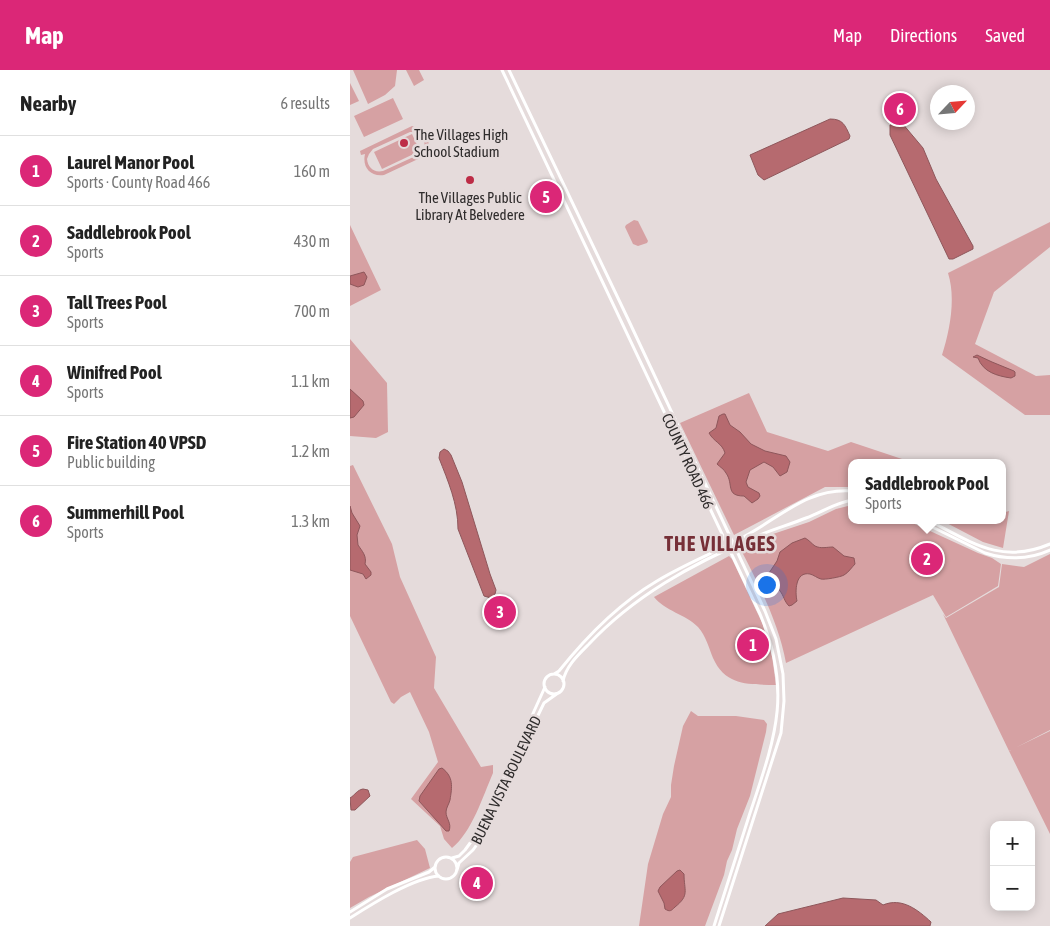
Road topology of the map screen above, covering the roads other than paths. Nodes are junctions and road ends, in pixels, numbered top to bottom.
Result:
1 (502, 70) edge
2 (509, 70) edge
3 (848, 491) edge
4 (848, 501) edge
5 (926, 524) edge
6 (936, 524) edge
7 (732, 542) junction
8 (1050, 544) edge
9 (727, 545) junction
10 (734, 547) junction
11 (729, 549) junction
12 (1050, 550) edge
13 (1008, 553) junction
14 (1013, 554) junction
15 (1007, 558) junction
16 (1012, 559) junction
17 (646, 588) junction
18 (641, 591) junction
19 (648, 592) junction
20 (644, 595) junction
21 (777, 673) junction
22 (554, 674) junction
23 (564, 681) junction
24 (778, 686) junction
25 (544, 687) junction
26 (784, 690) junction
27 (558, 693) junction
28 (784, 700) junction
29 (452, 858) junction
30 (435, 867) junction
31 (457, 870) junction
32 (439, 876) junction
33 (350, 912) edge
34 (350, 918) edge
35 (714, 926) edge
36 (719, 926) edge

1 - 9 main road, COUNTY ROAD 466
2 - 7 main road, COUNTY ROAD 466
3 - 7 main road, BUENA VISTA BOULEVARD
4 - 10 main road, BUENA VISTA BOULEVARD
5 - 15 main road
6 - 13 main road
7 - 9 main road, BUENA VISTA BOULEVARD
7 - 10 main road, COUNTY ROAD 466
8 - 14 main road
9 - 11 main road, COUNTY ROAD 466
9 - 17 main road, BUENA VISTA BOULEVARD
10 - 11 main road, BUENA VISTA BOULEVARD
10 - 26 main road, COUNTY ROAD 466
11 - 19 main road, BUENA VISTA BOULEVARD
11 - 21 main road, COUNTY ROAD 466
12 - 16 main road
13 - 14 main road
13 - 15 main road
14 - 16 main road
15 - 16 main road
17 - 18 main road, BUENA VISTA BOULEVARD
17 - 19 main road
18 - 20 main road
18 - 22 main road, BUENA VISTA BOULEVARD
19 - 20 main road, BUENA VISTA BOULEVARD
20 - 23 main road, BUENA VISTA BOULEVARD
21 - 24 main road, COUNTY ROAD 466
21 - 26 main road
22 - 23 main road
22 - 25 main road, BUENA VISTA BOULEVARD
23 - 27 main road, BUENA VISTA BOULEVARD
24 - 28 main road
24 - 35 main road, COUNTY ROAD 466
25 - 27 main road
25 - 29 main road, BUENA VISTA BOULEVARD
26 - 28 main road, COUNTY ROAD 466
27 - 31 main road, BUENA VISTA BOULEVARD
28 - 36 main road, COUNTY ROAD 466
29 - 30 main road, BUENA VISTA BOULEVARD
29 - 31 main road
30 - 32 main road
30 - 33 main road, BUENA VISTA BOULEVARD
31 - 32 main road
32 - 34 main road

